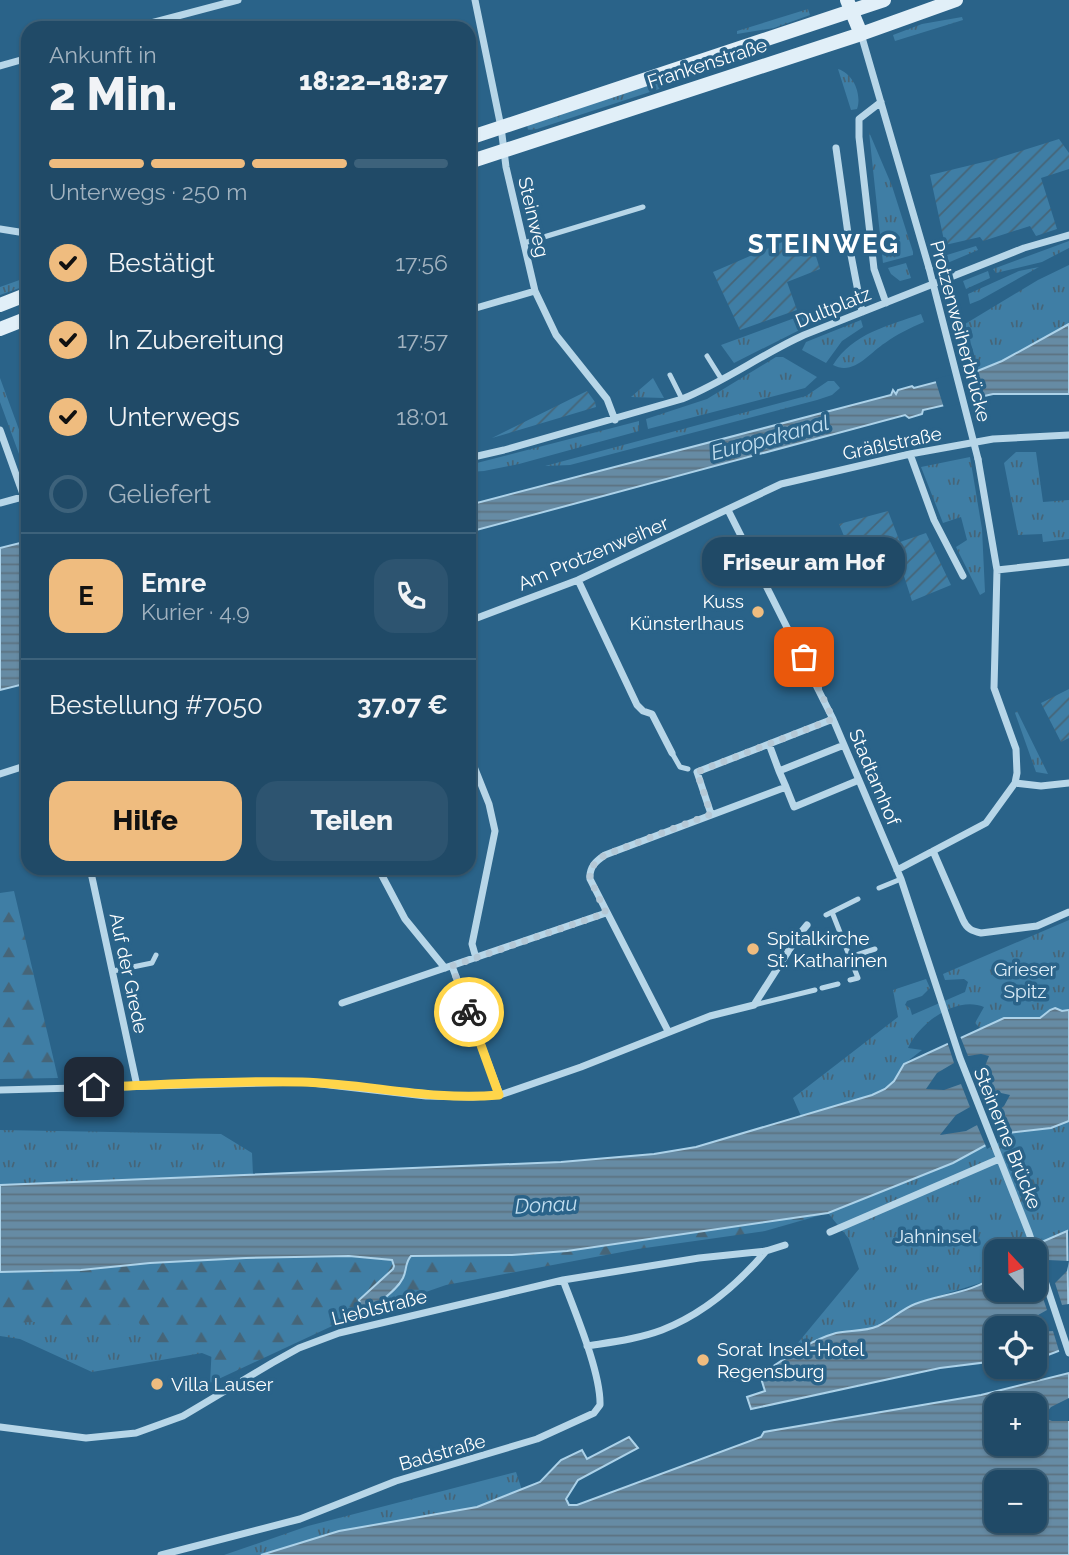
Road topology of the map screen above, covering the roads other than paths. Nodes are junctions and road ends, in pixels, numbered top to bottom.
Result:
1 (238, 0) edge
2 (475, 0) edge
3 (884, 0) edge
4 (956, 0) edge
5 (850, 6) edge
6 (158, 21) edge
7 (861, 34) junction
8 (21, 60) edge
9 (0, 66) edge
10 (881, 102) junction
11 (501, 127) junction
12 (476, 136) edge
13 (836, 148) dead end
14 (503, 150) junction
15 (476, 160) edge
16 (643, 207) dead end
17 (0, 229) edge
18 (19, 232) dead end
19 (1069, 235) edge
20 (524, 243) junction
21 (535, 291) junction
22 (21, 298) edge
23 (886, 303) junction
24 (0, 305) edge
25 (476, 308) edge
26 (862, 312) junction
27 (21, 321) edge
28 (0, 329) edge
29 (707, 356) dead end
30 (670, 375) dead end
31 (722, 380) junction
32 (682, 399) junction
33 (615, 420) junction
34 (0, 430) edge
35 (1069, 435) edge
36 (910, 454) junction
37 (476, 456) edge
38 (21, 483) edge
39 (21, 497) edge
40 (0, 503) edge
41 (728, 510) junction
42 (1069, 562) edge
43 (997, 570) junction
44 (963, 576) dead end
45 (578, 580) junction
46 (476, 618) edge
47 (833, 719) junction
48 (769, 744) junction
49 (844, 745) junction
50 (672, 753) joint
51 (21, 767) edge
52 (693, 771) junction
53 (779, 771) junction
54 (476, 772) edge
55 (0, 774) edge
56 (859, 780) junction
57 (1015, 783) junction
58 (1069, 783) edge
59 (786, 787) junction
60 (711, 814) junction
61 (933, 851) junction
62 (897, 870) junction
63 (92, 875) edge
64 (382, 875) edge
65 (901, 879) junction
66 (879, 888) dead end
67 (907, 895) joint
68 (858, 899) dead end
69 (1069, 912) edge
70 (606, 913) junction
71 (807, 925) dead end
72 (875, 950) dead end
73 (156, 955) dead end
74 (850, 957) junction
75 (476, 958) junction
76 (448, 967) junction
77 (113, 971) junction
78 (850, 980) dead end
79 (838, 984) dead end
80 (822, 988) dead end
81 (815, 990) dead end
82 (342, 1003) dead end
83 (754, 1005) junction
84 (668, 1031) junction
85 (137, 1086) junction
86 (0, 1090) edge
87 (499, 1095) junction
88 (999, 1159) junction
89 (830, 1232) dead end
90 (785, 1245) dead end
91 (766, 1251) junction
92 (563, 1280) junction
93 (587, 1346) junction
94 (1069, 1353) edge
95 (0, 1427) edge
96 (160, 1555) edge

1 - 6 street
2 - 11 street, Steinweg
3 - 5 main road, Frankenstraße
4 - 7 main road, Frankenstraße
5 - 7 main road
5 - 11 main road, Frankenstraße
7 - 10 street, Protzenweiherbrücke
7 - 14 main road, Frankenstraße
8 - 9 street
10 - 23 street
10 - 43 street, Protzenweiherbrücke, bridge
11 - 12 main road, Frankenstraße
11 - 14 street, Steinweg
13 - 26 street
14 - 15 main road, Frankenstraße
14 - 20 street, Steinweg
16 - 20 lane
17 - 18 street
19 - 23 street, Dultplatz
20 - 21 street, Steinweg
21 - 25 street
21 - 33 street, Steinweg
22 - 24 main road
23 - 26 street, Dultplatz
26 - 31 street, Dultplatz
27 - 28 main road
29 - 31 lane
30 - 32 lane
31 - 32 street, Dultplatz
32 - 33 street, Dultplatz
33 - 37 street, Dultplatz
34 - 38 street
35 - 36 street, Gräßlstraße
36 - 41 street, Gräßlstraße
36 - 44 street
39 - 40 street
41 - 45 street, Am Protzenweiher
41 - 47 street, Stadtamhof
42 - 43 street
43 - 57 street, Protzenweiherbrücke
45 - 46 street, Am Protzenweiher
45 - 50 street
47 - 48 street
47 - 49 street, Stadtamhof
48 - 52 street
48 - 53 street
49 - 53 street
49 - 56 street, Stadtamhof
50 - 52 lane
51 - 55 street
52 - 60 street
53 - 59 street
54 - 75 street
56 - 59 street
56 - 62 street, Stadtamhof
57 - 58 street
57 - 61 street
59 - 60 street
60 - 70 street
61 - 62 street
61 - 69 street
62 - 65 street, Stadtamhof
63 - 77 street, Auf der Grede
64 - 76 street
65 - 66 lane
65 - 67 street, Stadtamhof
67 - 88 street, Steinerne Brücke
68 - 74 lane
70 - 75 street
70 - 84 street
71 - 83 street
72 - 74 lane
73 - 77 lane
74 - 78 lane
75 - 76 street
76 - 82 street
76 - 87 street
77 - 85 street, Auf der Grede
79 - 80 lane
81 - 83 lane
83 - 84 street
84 - 87 street
85 - 86 street
85 - 87 street
88 - 89 street
88 - 94 street, Steinerne Brücke
90 - 91 street, Lieblstraße
91 - 92 street, Lieblstraße
91 - 93 street
92 - 93 street, Badstraße
92 - 95 street, Lieblstraße
93 - 96 street, Badstraße

